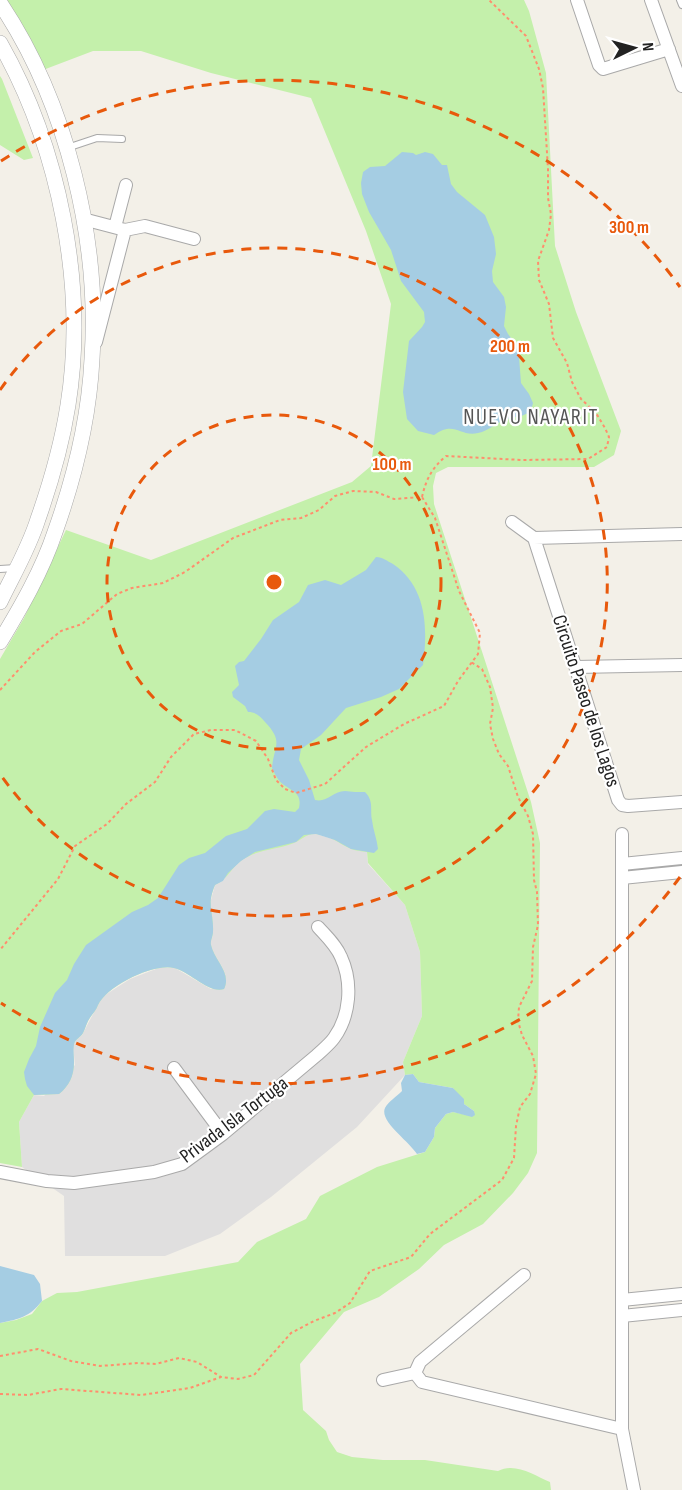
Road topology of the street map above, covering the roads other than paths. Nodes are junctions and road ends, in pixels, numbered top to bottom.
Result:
1 (577, 0) edge
2 (651, 0) edge
3 (680, 0) edge
4 (0, 3) edge
5 (682, 5) edge
6 (0, 43) edge
7 (669, 49) junction
8 (682, 86) edge
9 (122, 139) dead end
10 (66, 148) junction
11 (126, 185) dead end
12 (83, 219) junction
13 (120, 228) junction
14 (194, 238) dead end
15 (93, 358) junction
16 (60, 446) junction
17 (80, 451) junction
18 (512, 522) dead end
19 (682, 534) edge
20 (534, 538) junction
21 (17, 568) junction
22 (0, 569) edge
23 (0, 602) edge
24 (0, 608) edge
25 (16, 616) junction
26 (0, 642) edge
27 (682, 665) edge
28 (576, 668) junction
29 (682, 802) edge
30 (622, 834) dead end
31 (682, 858) edge
32 (622, 864) junction
33 (682, 873) edge
34 (622, 878) junction
35 (318, 927) dead end
36 (174, 1068) dead end
37 (223, 1134) junction
38 (0, 1172) edge
39 (525, 1275) dead end
40 (682, 1294) edge
41 (622, 1300) junction
42 (682, 1310) edge
43 (622, 1316) junction
44 (415, 1373) junction
45 (383, 1380) dead end
46 (622, 1429) junction
47 (634, 1490) edge

1 - 7 street
2 - 7 street
3 - 5 lane
4 - 10 street
6 - 16 street
7 - 8 street
9 - 10 lane
10 - 12 street
11 - 13 street
12 - 13 street
12 - 15 street
13 - 14 street
13 - 15 street
15 - 17 street
16 - 17 street
16 - 21 street
17 - 25 street
18 - 20 street
19 - 20 street
20 - 28 street, Circuito Paseo de los Lagos
21 - 22 lane
21 - 23 street
24 - 25 street
25 - 26 street
27 - 28 street
28 - 29 street, Circuito Paseo de los Lagos
30 - 32 street
31 - 32 street
32 - 34 street
33 - 34 street
34 - 41 street
35 - 37 street, Privada Isla Tortuga
36 - 37 street
37 - 38 street, Privada Isla Tortuga
39 - 44 street
40 - 41 street
41 - 43 street
42 - 43 street
43 - 46 street
44 - 45 street
44 - 46 street
46 - 47 street

